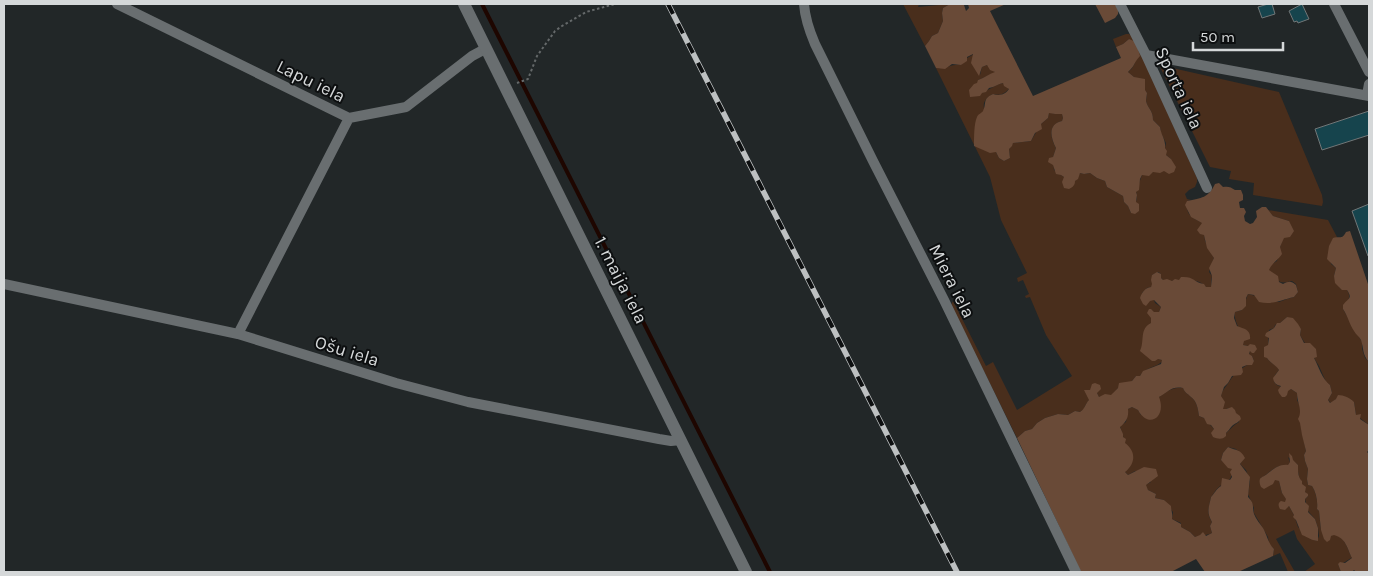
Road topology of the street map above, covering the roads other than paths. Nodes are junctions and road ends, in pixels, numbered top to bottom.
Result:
1 (117, 4) edge
2 (464, 4) edge
3 (804, 4) edge
4 (1120, 4) edge
5 (1334, 4) edge
6 (485, 48) junction
7 (1146, 55) junction
8 (1369, 72) edge
9 (1369, 84) edge
10 (1368, 96) edge
11 (349, 118) junction
12 (1207, 188) dead end
13 (4, 284) edge
14 (238, 334) junction
15 (681, 440) junction
16 (746, 572) edge
17 (1076, 572) edge

1 - 11 street, Lapu iela
2 - 6 street, 1. maija iela
3 - 17 street, Miera iela
4 - 7 street, Sporta iela
5 - 8 street
6 - 11 street, Lapu iela
6 - 15 street, 1. maija iela
7 - 10 street
7 - 12 street, Sporta iela
9 - 10 street
11 - 14 street
13 - 14 street, Ošu iela
14 - 15 street, Ošu iela
15 - 16 street, 1. maija iela

